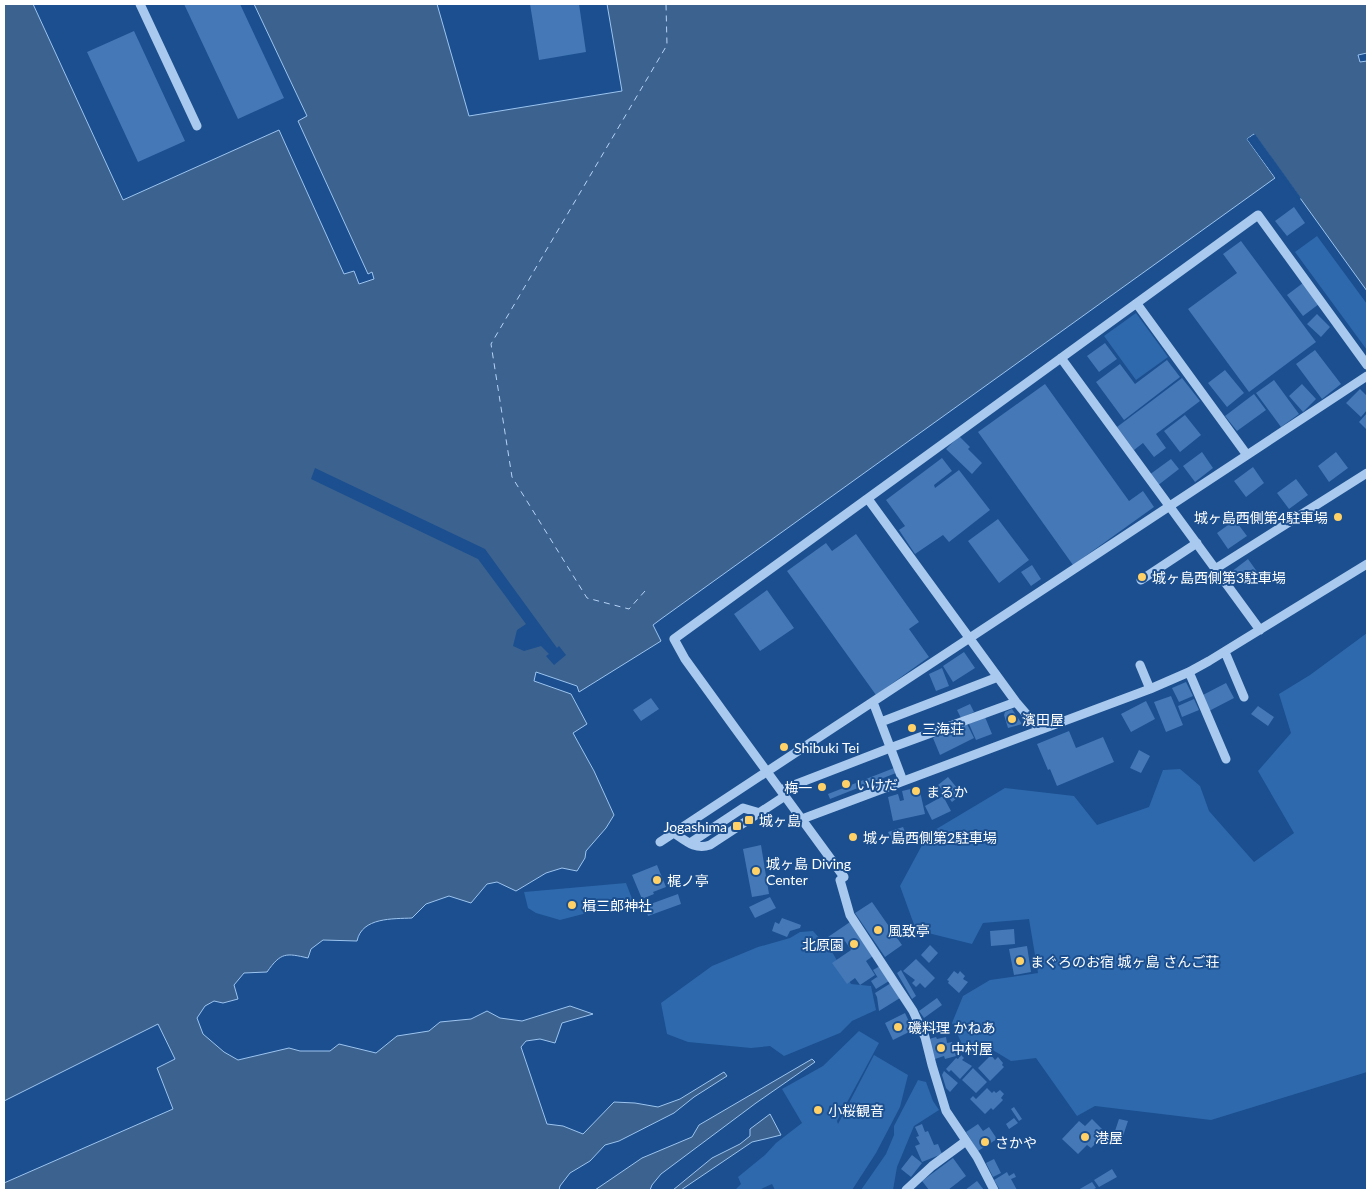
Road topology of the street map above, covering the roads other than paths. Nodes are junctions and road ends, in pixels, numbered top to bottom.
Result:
1 (140, 4) edge
2 (197, 126) dead end
3 (1137, 304) junction
4 (1061, 358) junction
5 (1367, 365) edge
6 (1367, 376) edge
7 (1247, 455) junction
8 (1367, 473) edge
9 (868, 499) junction
10 (1170, 506) junction
11 (1197, 543) junction
12 (1367, 564) edge
13 (1215, 569) junction
14 (1141, 580) dead end
15 (1260, 630) junction
16 (969, 639) junction
17 (1224, 652) junction
18 (1140, 665) dead end
19 (1190, 672) junction
20 (998, 677) junction
21 (1150, 689) junction
22 (1244, 697) dead end
23 (873, 702) junction
24 (1016, 702) junction
25 (880, 722) junction
26 (1040, 730) junction
27 (890, 748) junction
28 (1226, 759) dead end
29 (767, 772) junction
30 (903, 781) junction
31 (783, 793) junction
32 (802, 820) junction
33 (674, 833) junction
34 (660, 842) dead end
35 (966, 1141) junction
36 (906, 1190) edge
37 (994, 1190) edge

1 - 2 street
3 - 4 street
3 - 5 street
3 - 7 street
4 - 9 street
4 - 10 street
6 - 7 street
7 - 10 street
8 - 13 street
9 - 16 street
9 - 29 street
10 - 11 street
10 - 16 street
11 - 13 street
11 - 14 street
12 - 15 street
13 - 15 street
15 - 17 street
16 - 20 street
16 - 23 street
17 - 19 street
17 - 22 street
18 - 21 street
19 - 21 street
19 - 28 street
20 - 24 street
20 - 25 street
21 - 26 street
23 - 25 street
23 - 29 street
24 - 26 street
24 - 27 street
25 - 27 street
26 - 30 street
27 - 30 street
27 - 31 street
29 - 31 street
29 - 33 street
30 - 32 street
31 - 32 street
31 - 33 street
32 - 35 street
33 - 34 street
35 - 36 street
35 - 37 street

